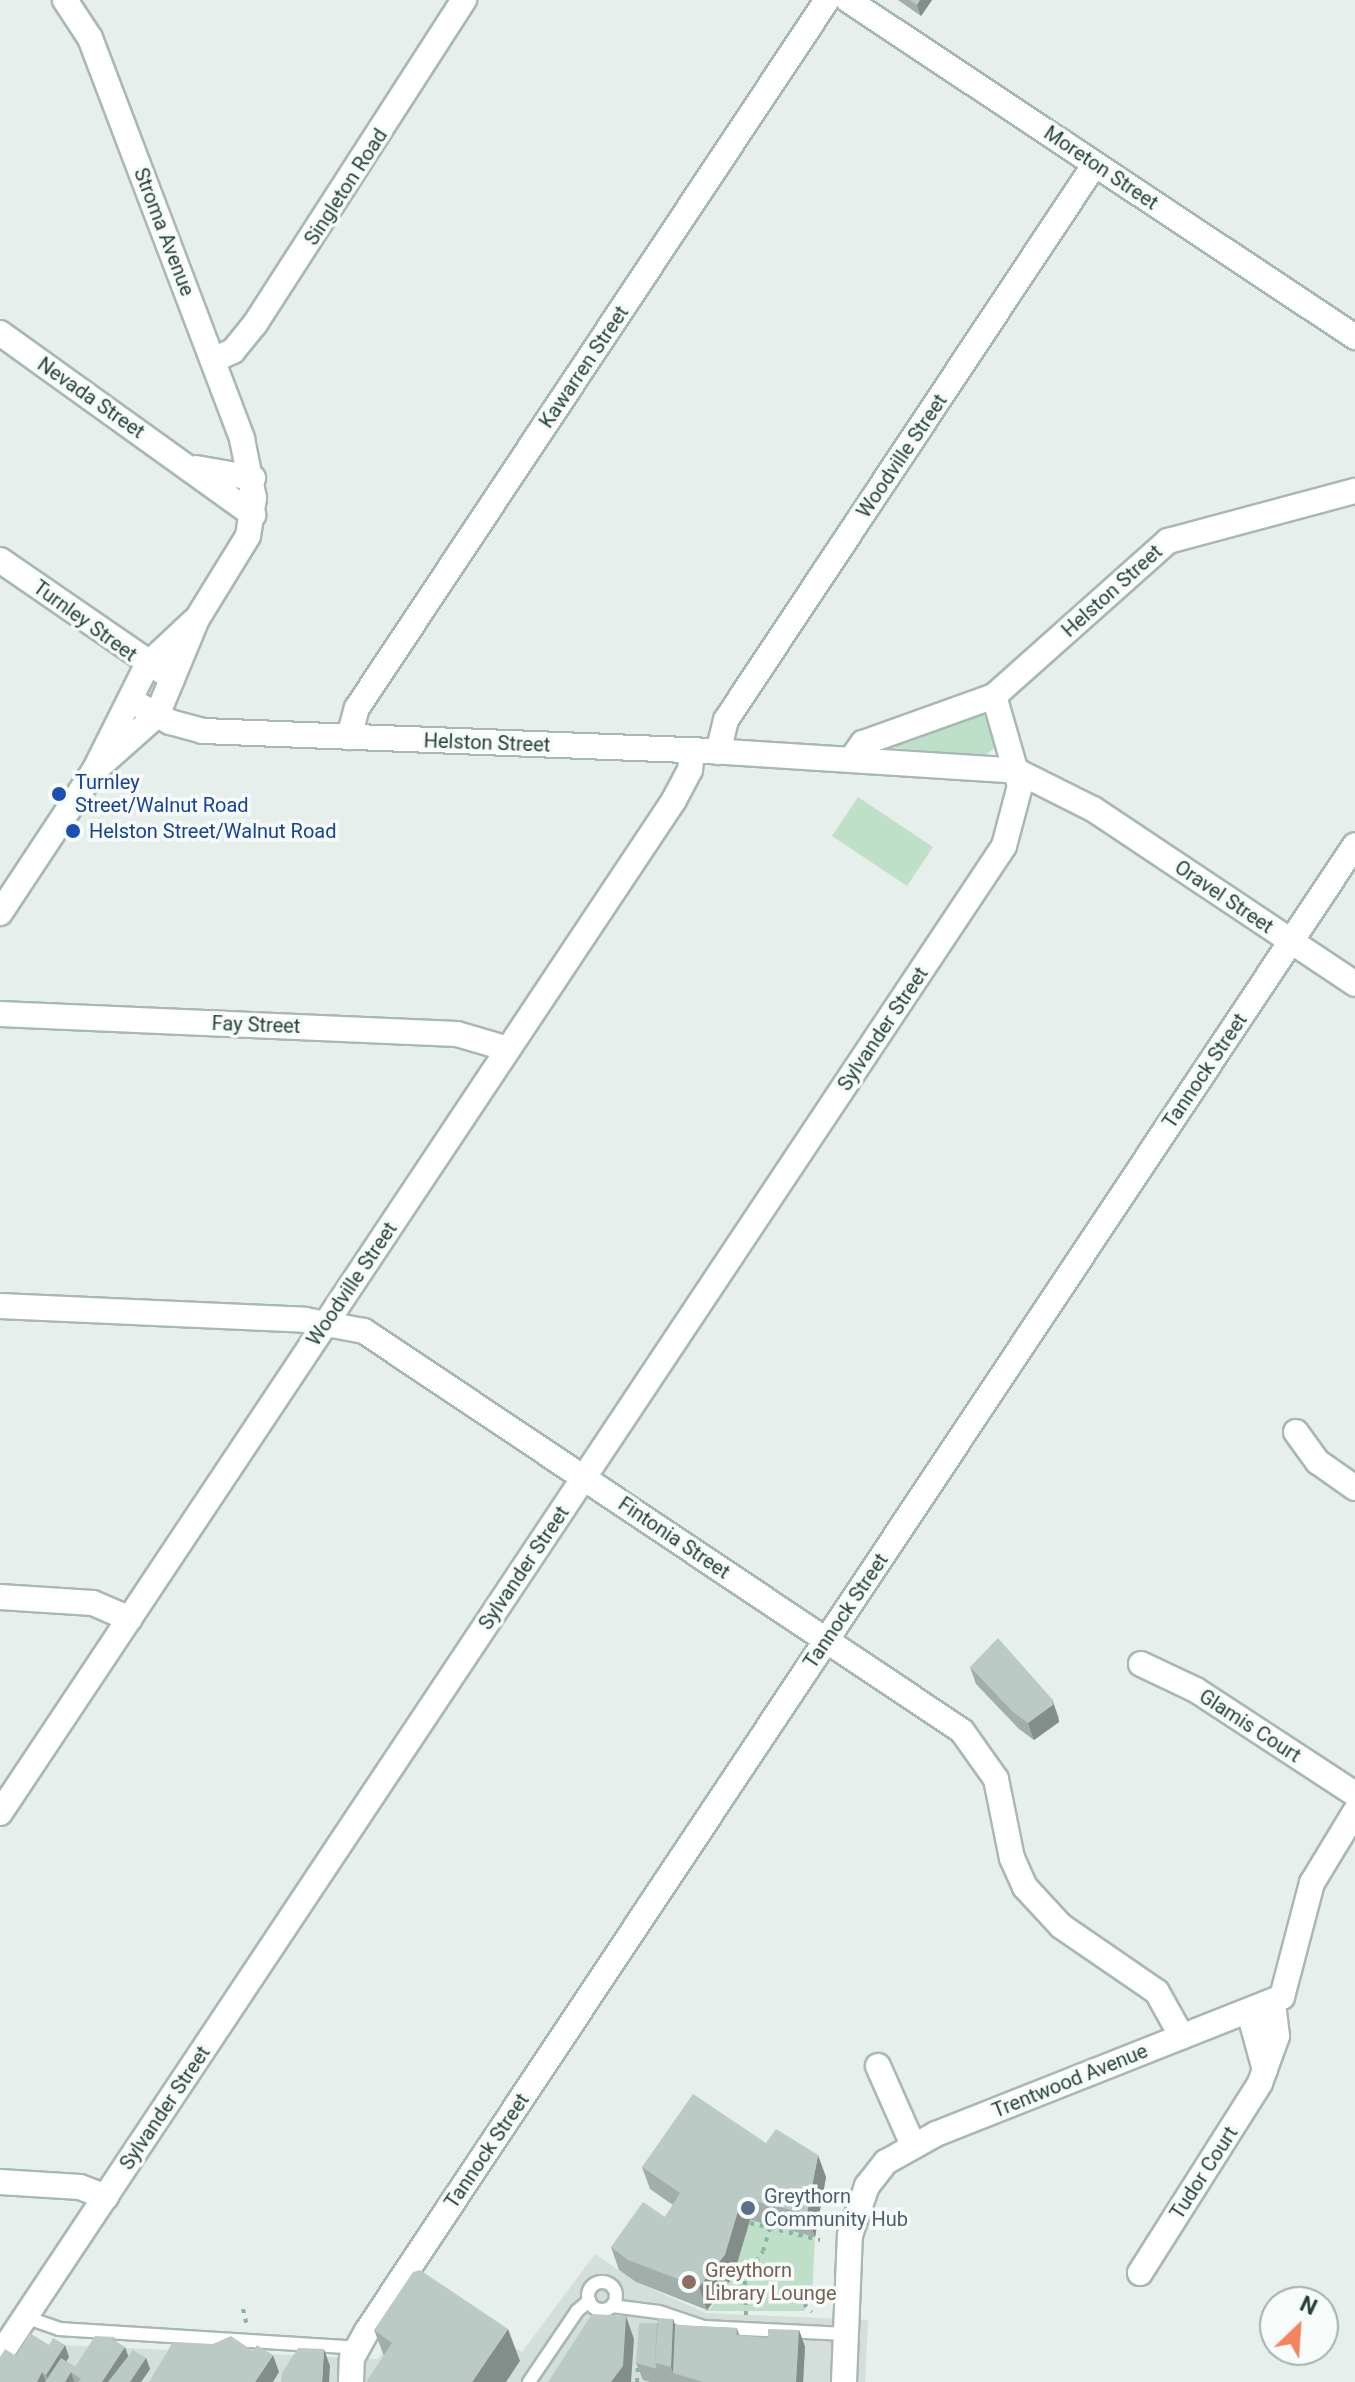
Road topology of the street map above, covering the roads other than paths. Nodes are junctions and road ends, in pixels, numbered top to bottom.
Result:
1 (65, 0) edge
2 (464, 0) edge
3 (827, 0) edge
4 (848, 0) edge
5 (1095, 164) junction
6 (0, 333) edge
7 (1355, 337) edge
8 (213, 360) junction
9 (183, 463) junction
10 (252, 474) junction
11 (1355, 491) edge
12 (253, 515) junction
13 (0, 560) edge
14 (197, 619) junction
15 (147, 665) junction
16 (172, 678) junction
17 (994, 696) junction
18 (130, 700) junction
19 (157, 715) junction
20 (349, 737) junction
21 (692, 751) junction
22 (718, 752) junction
23 (852, 758) junction
24 (94, 771) junction
25 (1017, 771) junction
26 (1093, 809) joint
27 (1355, 845) edge
28 (0, 913) edge
29 (1291, 942) junction
30 (1355, 984) edge
31 (0, 1014) edge
32 (508, 1049) junction
33 (0, 1306) edge
34 (327, 1322) junction
35 (1296, 1432) dead end
36 (584, 1478) junction
37 (1355, 1488) edge
38 (0, 1597) edge
39 (130, 1619) junction
40 (827, 1640) junction
41 (1141, 1664) dead end
42 (1355, 1794) edge
43 (1355, 1812) edge
44 (0, 1813) edge
45 (1273, 2002) junction
46 (1249, 2012) junction
47 (1182, 2037) junction
48 (878, 2066) dead end
49 (1265, 2070) junction
50 (913, 2145) junction
51 (0, 2182) edge
52 (106, 2197) junction
53 (1140, 2273) dead end
54 (589, 2301) junction
55 (612, 2306) junction
56 (25, 2317) junction
57 (846, 2334) junction
58 (357, 2348) junction
59 (0, 2355) edge
60 (351, 2382) edge
61 (529, 2382) edge
62 (844, 2382) edge

1 - 8 street, Stroma Avenue
2 - 8 street, Singleton Road
3 - 20 street, Kawarren Street
4 - 5 street, Moreton Street
5 - 7 street, Moreton Street
5 - 22 street, Woodville Street
6 - 9 street, Nevada Street
8 - 10 street, Stroma Avenue
9 - 10 street, Nevada Street
9 - 12 street, Nevada Street
10 - 12 street, Stroma Avenue
11 - 17 street, Helston Street
12 - 14 street
13 - 15 street, Turnley Street
14 - 15 street
14 - 16 street
15 - 16 street, Turnley Street
15 - 18 street
16 - 19 street
17 - 23 street, Helston Street
17 - 25 street, Sylvander Street
18 - 19 street, Helston Street
18 - 24 street
19 - 20 street, Helston Street
19 - 24 street
20 - 21 street, Helston Street
21 - 22 street, Helston Street
21 - 32 street, Woodville Street
22 - 23 street, Helston Street
23 - 25 street, Helston Street
24 - 28 street
25 - 26 street, Helston Street
25 - 36 street, Sylvander Street
26 - 29 street, Oravel Street
27 - 29 street, Tannock Street
29 - 30 street, Oravel Street
29 - 40 street, Tannock Street
31 - 32 street, Fay Street
32 - 34 street, Woodville Street
33 - 34 street, Fintonia Street
34 - 36 street, Fintonia Street
34 - 39 street, Woodville Street
35 - 37 street
36 - 40 street, Fintonia Street
36 - 52 street, Sylvander Street
38 - 39 street
39 - 44 street, Woodville Street
40 - 47 street, Fintonia Street
40 - 58 street, Tannock Street
41 - 42 street, Glamis Court
43 - 45 street
45 - 46 street, Trentwood Avenue
45 - 49 street, Tudor Court
46 - 47 street, Trentwood Avenue
46 - 49 street
47 - 50 street, Trentwood Avenue
48 - 50 street
49 - 53 street, Tudor Court
50 - 57 street, Trentwood Avenue
51 - 52 street
52 - 56 street, Sylvander Street
54 - 55 lane
54 - 55 lane
54 - 61 lane
55 - 57 lane
56 - 58 lane
56 - 59 street, Sylvander Street
57 - 62 street, Trentwood Avenue
58 - 60 street, Tannock Street

